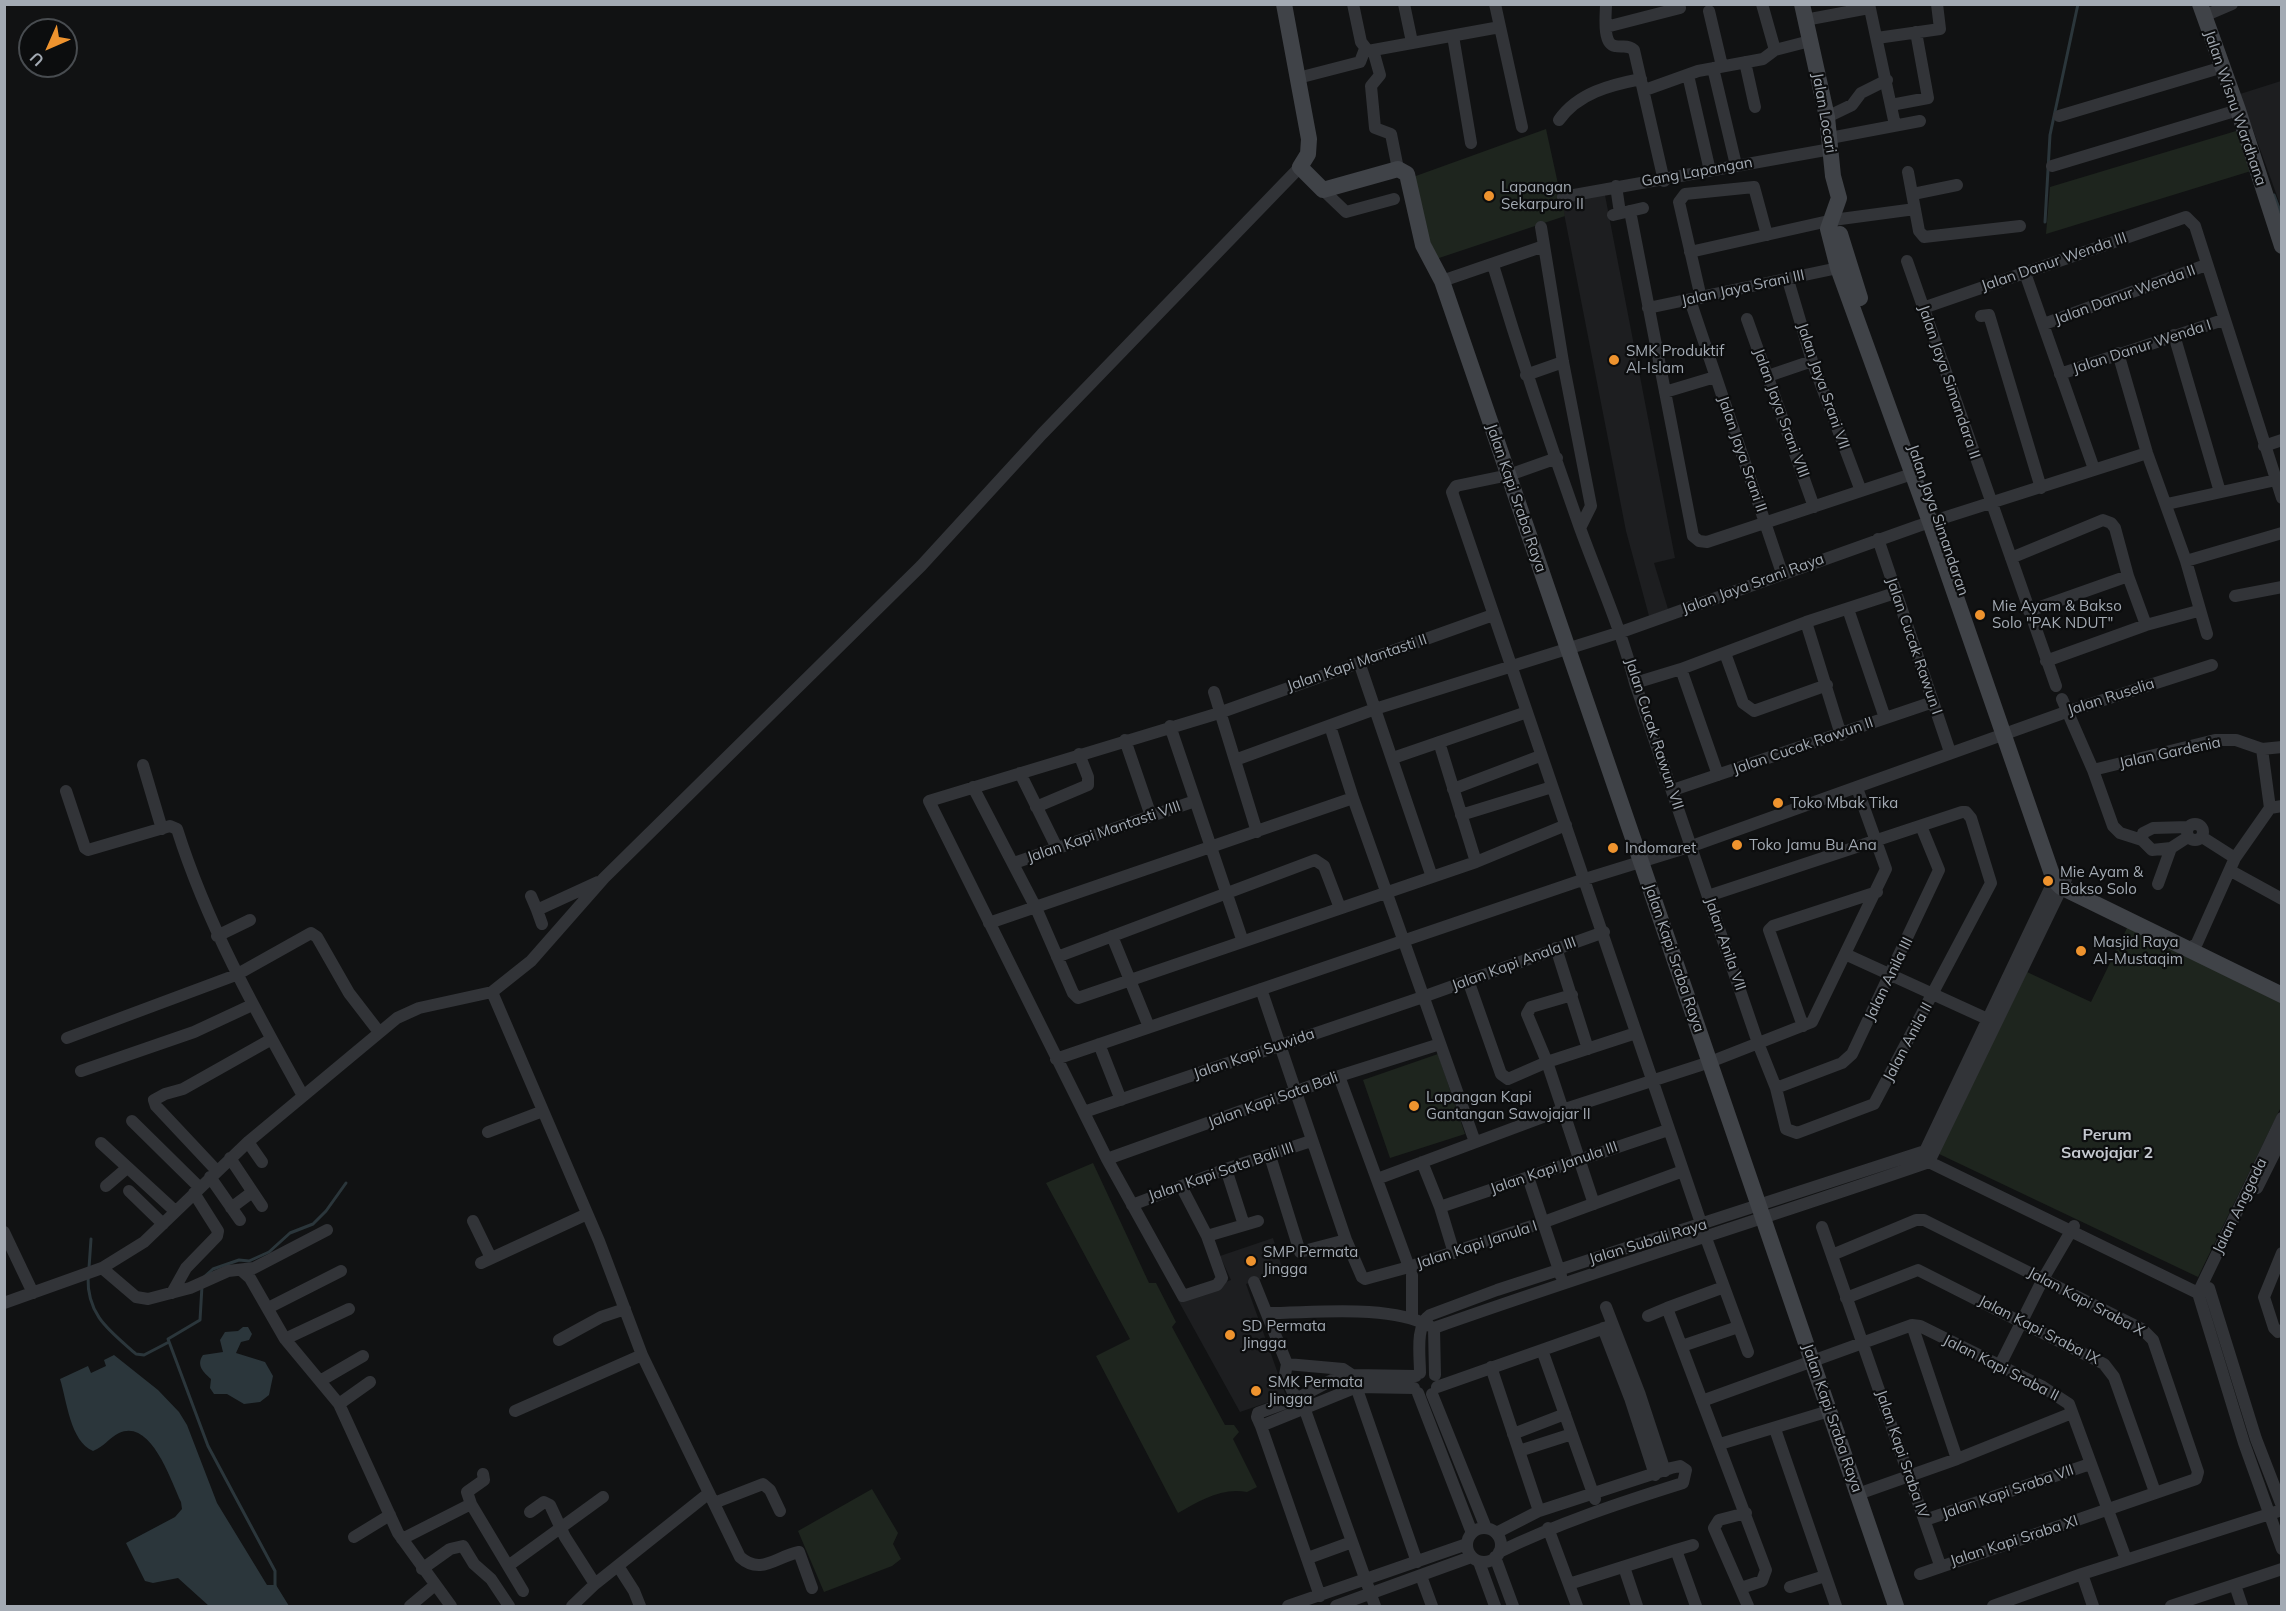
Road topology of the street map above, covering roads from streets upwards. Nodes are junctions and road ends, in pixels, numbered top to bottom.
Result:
1 (1284, 4) edge
2 (1353, 4) edge
3 (1404, 4) edge
4 (1495, 4) edge
5 (1606, 4) edge
6 (1762, 4) edge
7 (1943, 4) edge
8 (2232, 4) edge
9 (1937, 5) edge
10 (1869, 6) edge
11 (1680, 8) dead end
12 (1709, 11) dead end
13 (1803, 12) edge
14 (2206, 12) edge
15 (1500, 27) junction
16 (1606, 27) junction
17 (1916, 32) junction
18 (1453, 36) junction
19 (1877, 38) junction
20 (1810, 41) junction
21 (1412, 42) junction
22 (1369, 50) junction
23 (1775, 50) junction
24 (1745, 62) junction
25 (1718, 67) junction
26 (2223, 67) junction
27 (1688, 75) junction
28 (1298, 78) junction
29 (1887, 80) junction
30 (1643, 85) junction
31 (1891, 105) junction
32 (1755, 107) dead end
33 (2238, 110) junction
34 (2059, 116) dead end
35 (1827, 117) junction
36 (1559, 120) dead end
37 (1920, 121) dead end
38 (1895, 125) junction
39 (1522, 127) dead end
40 (1471, 143) dead end
41 (1830, 143) junction
42 (1736, 165) junction
43 (2052, 166) dead end
44 (1300, 167) junction
45 (1402, 171) junction
46 (1710, 171) junction
47 (1908, 172) dead end
48 (1664, 181) junction
49 (1957, 185) dead end
50 (1616, 186) junction
51 (1323, 190) junction
52 (1913, 195) junction
53 (1563, 197) dead end
54 (1394, 199) dead end
55 (1643, 208) dead end
56 (1915, 209) junction
57 (1621, 213) junction
58 (1833, 225) junction
59 (2020, 226) dead end
60 (1541, 227) dead end
61 (1767, 235) junction
62 (2280, 238) edge
63 (1544, 246) junction
64 (1690, 252) junction
65 (1907, 261) dead end
66 (1492, 265) junction
67 (2206, 265) junction
68 (1838, 268) junction
69 (2025, 273) junction
70 (1788, 279) junction
71 (1442, 282) junction
72 (1695, 299) junction
73 (1648, 308) junction
74 (1923, 308) junction
75 (1981, 316) dead end
76 (1747, 319) dead end
77 (2223, 320) junction
78 (2044, 324) junction
79 (2174, 335) junction
80 (2118, 353) junction
81 (1812, 361) junction
82 (1563, 362) junction
83 (2060, 374) junction
84 (1526, 375) junction
85 (1768, 376) junction
86 (1715, 377) junction
87 (1665, 392) junction
88 (2282, 440) edge
89 (2264, 446) junction
90 (2147, 453) junction
91 (1557, 458) junction
92 (2094, 469) junction
93 (1912, 474) junction
94 (1509, 475) junction
95 (2276, 480) junction
96 (2041, 488) junction
97 (1861, 491) junction
98 (2220, 492) junction
99 (2282, 498) edge
100 (1992, 504) junction
101 (2166, 504) junction
102 (1814, 507) junction
103 (1935, 521) junction
104 (1766, 522) junction
105 (1580, 528) junction
106 (2282, 534) edge
107 (1878, 539) junction
108 (2011, 558) junction
109 (2186, 561) junction
110 (1782, 573) junction
111 (2128, 576) junction
112 (2282, 587) edge
113 (1895, 593) junction
114 (2235, 596) dead end
115 (1848, 609) junction
116 (2198, 610) junction
117 (2029, 611) junction
118 (1493, 615) junction
119 (1806, 622) junction
120 (2146, 625) junction
121 (1621, 632) junction
122 (2207, 634) dead end
123 (1571, 647) junction
124 (1725, 653) junction
125 (2046, 661) junction
126 (1359, 662) junction
127 (2212, 665) dead end
128 (1512, 668) junction
129 (1681, 669) junction
130 (1635, 683) junction
131 (1827, 685) junction
132 (2056, 686) dead end
133 (1214, 692) dead end
134 (2062, 699) dead end
135 (1933, 702) junction
136 (1376, 709) junction
137 (1221, 712) junction
138 (1527, 712) junction
139 (2066, 712) junction
140 (1886, 718) junction
141 (1170, 726) junction
142 (1330, 726) junction
143 (2007, 734) junction
144 (1841, 735) junction
145 (1125, 740) junction
146 (1439, 742) junction
147 (2282, 747) edge
148 (2262, 749) junction
149 (1950, 753) junction
150 (1079, 754) junction
151 (1540, 756) junction
152 (1393, 758) junction
153 (1235, 760) junction
154 (143, 765) dead end
155 (2093, 770) junction
156 (1020, 773) junction
157 (1718, 775) junction
158 (973, 787) junction
159 (1552, 787) junction
160 (1857, 788) junction
161 (1453, 789) junction
162 (1673, 790) junction
163 (66, 791) dead end
164 (1353, 798) junction
165 (1195, 801) junction
166 (1036, 807) junction
167 (2276, 807) edge
168 (1461, 815) junction
169 (1151, 816) junction
170 (1566, 825) junction
171 (1921, 826) junction
172 (162, 829) junction
173 (1257, 832) junction
174 (2188, 832) junction
175 (1689, 840) junction
176 (1877, 840) junction
177 (2142, 840) junction
178 (1057, 848) junction
179 (1211, 848) junction
180 (2171, 848) junction
181 (1476, 862) junction
182 (1641, 862) junction
183 (1014, 863) junction
184 (2233, 865) junction
185 (1432, 877) junction
186 (604, 878) junction
187 (1585, 879) junction
188 (2060, 882) junction
189 (2158, 884) dead end
190 (1387, 892) junction
191 (1877, 892) junction
192 (1228, 895) junction
193 (531, 896) dead end
194 (1708, 896) junction
195 (2282, 899) edge
196 (1036, 908) junction
197 (1340, 908) junction
198 (537, 910) junction
199 (250, 920) dead end
200 (989, 923) junction
201 (542, 924) dead end
202 (1604, 932) junction
203 (217, 936) junction
204 (1112, 936) junction
205 (1242, 939) junction
206 (1405, 940) junction
207 (2193, 946) junction
208 (1556, 948) junction
209 (1845, 954) junction
210 (1057, 957) junction
211 (236, 975) junction
212 (1891, 976) junction
213 (1129, 979) junction
214 (1468, 980) junction
215 (2282, 985) edge
216 (1261, 989) junction
217 (492, 992) junction
218 (1572, 995) junction
219 (2282, 995) edge
220 (1933, 996) junction
221 (1424, 997) junction
222 (252, 1005) junction
223 (1992, 1021) junction
224 (1803, 1026) junction
225 (1149, 1027) junction
226 (382, 1030) junction
227 (1636, 1033) junction
228 (66, 1038) dead end
229 (270, 1040) junction
230 (1758, 1043) junction
231 (1099, 1044) junction
232 (1281, 1044) junction
233 (1440, 1044) junction
234 (1588, 1049) junction
235 (1056, 1059) junction
236 (1547, 1062) junction
237 (1710, 1062) junction
238 (81, 1071) dead end
239 (1339, 1076) junction
240 (1651, 1081) junction
241 (1776, 1088) junction
242 (1295, 1093) junction
243 (302, 1094) junction
244 (1121, 1100) junction
245 (1563, 1110) junction
246 (543, 1111) junction
247 (1084, 1112) junction
248 (2282, 1118) edge
249 (132, 1121) dead end
250 (1668, 1130) junction
251 (488, 1132) dead end
252 (2282, 1138) edge
253 (1311, 1141) junction
254 (248, 1142) junction
255 (1474, 1142) junction
256 (101, 1143) dead end
257 (1270, 1156) junction
258 (1929, 1156) junction
259 (230, 1158) junction
260 (1107, 1159) junction
261 (1580, 1160) junction
262 (262, 1162) dead end
263 (1422, 1162) junction
264 (127, 1167) junction
265 (1226, 1168) junction
266 (1683, 1171) junction
267 (214, 1174) junction
268 (1528, 1177) junction
269 (1377, 1179) junction
270 (106, 1186) dead end
271 (1181, 1186) junction
272 (197, 1190) junction
273 (129, 1191) dead end
274 (251, 1193) junction
275 (1594, 1204) junction
276 (1132, 1205) junction
277 (262, 1206) dead end
278 (1440, 1207) junction
279 (231, 1208) junction
280 (175, 1211) junction
281 (1761, 1213) junction
282 (587, 1214) junction
283 (240, 1220) dead end
284 (473, 1221) dead end
285 (1258, 1221) dead end
286 (1544, 1222) junction
287 (163, 1224) junction
288 (1244, 1225) junction
289 (1702, 1226) junction
290 (1822, 1227) dead end
291 (2073, 1228) junction
292 (327, 1230) dead end
293 (4, 1232) edge
294 (1207, 1236) junction
295 (1706, 1238) junction
296 (1346, 1240) junction
297 (2282, 1253) edge
298 (1454, 1254) junction
299 (1832, 1255) junction
300 (93, 1270) junction
301 (241, 1270) junction
302 (1559, 1270) junction
303 (340, 1271) dead end
304 (1410, 1271) junction
305 (2277, 1276) edge
306 (2043, 1279) junction
307 (1254, 1282) dead end
308 (1564, 1282) junction
309 (1724, 1287) junction
310 (2202, 1289) junction
311 (1497, 1290) junction
312 (33, 1293) junction
313 (172, 1293) junction
314 (1846, 1298) junction
315 (4, 1303) edge
316 (1502, 1304) junction
317 (1606, 1307) dead end
318 (268, 1308) junction
319 (1667, 1308) junction
320 (349, 1309) dead end
321 (625, 1309) junction
322 (1267, 1313) junction
323 (1648, 1316) dead end
324 (2023, 1322) junction
325 (1423, 1323) junction
326 (1912, 1325) junction
327 (1608, 1327) junction
328 (1738, 1327) junction
329 (2282, 1330) edge
330 (285, 1339) junction
331 (559, 1340) dead end
332 (1863, 1344) junction
333 (1682, 1346) junction
334 (1542, 1350) junction
335 (1748, 1352) dead end
336 (642, 1355) junction
337 (363, 1356) dead end
338 (1812, 1361) junction
339 (1287, 1364) junction
340 (2000, 1365) junction
341 (1491, 1367) junction
342 (1352, 1375) junction
343 (320, 1381) junction
344 (370, 1382) dead end
345 (1417, 1382) junction
346 (1435, 1386) junction
347 (1357, 1387) junction
348 (1296, 1399) junction
349 (1702, 1401) junction
350 (339, 1404) junction
351 (1305, 1410) junction
352 (515, 1411) dead end
353 (1829, 1411) junction
354 (2072, 1413) junction
355 (1565, 1414) junction
356 (1261, 1426) junction
357 (1775, 1429) junction
358 (1513, 1434) junction
359 (1572, 1434) junction
360 (1720, 1444) junction
361 (1519, 1451) junction
362 (1455, 1455) junction
363 (1957, 1459) junction
364 (1442, 1460) junction
365 (2090, 1464) junction
366 (1660, 1473) junction
367 (483, 1474) dead end
368 (1910, 1476) junction
369 (2155, 1492) junction
370 (1593, 1493) junction
371 (1858, 1494) junction
372 (603, 1497) dead end
373 (711, 1498) junction
374 (471, 1504) junction
375 (1598, 1509) junction
376 (1539, 1510) junction
377 (2108, 1510) junction
378 (2278, 1510) edge
379 (780, 1511) dead end
380 (530, 1512) dead end
381 (1746, 1513) junction
382 (390, 1515) junction
383 (1925, 1520) junction
384 (561, 1527) junction
385 (1548, 1528) junction
386 (1491, 1531) junction
387 (354, 1537) dead end
388 (1469, 1538) junction
389 (402, 1539) junction
390 (1352, 1542) junction
391 (1693, 1545) dead end
392 (2282, 1549) edge
393 (1676, 1550) junction
394 (1497, 1555) junction
395 (1308, 1558) junction
396 (1475, 1559) junction
397 (2126, 1559) junction
398 (1417, 1562) junction
399 (1940, 1565) junction
400 (508, 1566) junction
401 (618, 1566) junction
402 (1624, 1567) junction
403 (422, 1569) junction
404 (2282, 1569) edge
405 (1920, 1574) dead end
406 (2082, 1574) junction
407 (1421, 1576) junction
408 (1825, 1576) junction
409 (1366, 1579) junction
410 (595, 1584) junction
411 (1569, 1584) junction
412 (435, 1585) junction
413 (2235, 1585) junction
414 (1790, 1587) dead end
415 (812, 1588) dead end
416 (1741, 1588) junction
417 (523, 1592) dead end
418 (1320, 1596) junction
419 (1373, 1600) edge
420 (2189, 1604) edge
421 (410, 1606) edge
422 (451, 1606) edge
423 (509, 1606) edge
424 (572, 1606) edge
425 (640, 1606) edge
426 (1288, 1606) edge
427 (1336, 1606) edge
428 (1432, 1606) edge
429 (1495, 1606) edge
430 (1513, 1606) edge
431 (1577, 1606) edge
432 (1637, 1606) edge
433 (1696, 1606) edge
434 (1748, 1606) edge
435 (1834, 1606) edge
436 (1896, 1606) edge
437 (1993, 1606) edge
438 (2093, 1606) edge
439 (2171, 1606) edge
440 (2242, 1606) edge

1 - 28 street
2 - 22 street
3 - 21 street
4 - 15 street
5 - 16 street
6 - 23 street
7 - 9 street
8 - 14 street
9 - 17 street
10 - 13 street
10 - 19 street
11 - 16 street
12 - 25 street
13 - 20 street, Jalan Locari
14 - 26 street, Jalan Wisnu Wardhana
15 - 18 street
15 - 39 street
16 - 30 street
17 - 19 street
17 - 31 street
18 - 21 street
18 - 40 street
19 - 29 street
20 - 23 street
20 - 35 street, Jalan Locari
21 - 22 street
22 - 28 street
22 - 45 street
23 - 24 street
24 - 25 street
24 - 32 street
25 - 27 street
25 - 42 street
26 - 33 street, Jalan Wisnu Wardhana
26 - 34 street
27 - 30 street
27 - 46 street
28 - 44 street
29 - 31 street
29 - 35 street
30 - 36 street
30 - 48 street
31 - 38 street
33 - 43 street
33 - 62 street, Jalan Wisnu Wardhana
35 - 41 street, Jalan Locari
37 - 38 street, Gang Lapangan
38 - 41 street, Gang Lapangan
41 - 42 street, Gang Lapangan
41 - 58 street, Jalan Locari
42 - 46 street, Gang Lapangan
44 - 51 street
44 - 186 street
45 - 51 street
45 - 71 street, Jalan Kapi Sraba Raya
46 - 48 street, Gang Lapangan
47 - 52 street
48 - 50 street, Gang Lapangan
49 - 52 street
50 - 53 street, Gang Lapangan
50 - 57 street
51 - 54 street
52 - 56 street
55 - 57 street
56 - 58 street
56 - 59 street
57 - 73 street
58 - 61 street
58 - 68 street, Jalan Jaya Simandaran
58 - 103 street, Jalan Jaya Simandaran
60 - 63 street
61 - 64 street
61 - 64 street, Jalan Jaya Srani II
63 - 66 street
63 - 82 street
64 - 72 street, Jalan Jaya Srani II
65 - 74 street, Jalan Jaya Simandara II
66 - 71 street
66 - 84 street, Jalan Cucak Rawun VII
67 - 69 street, Jalan Danur Wenda III
67 - 77 street
67 - 78 street, Jalan Danur Wenda II
68 - 70 street, Jalan Jaya Srani III
68 - 93 street, Jalan Jaya Simandaran
69 - 74 street, Jalan Danur Wenda III
69 - 78 street
70 - 72 street, Jalan Jaya Srani III
70 - 81 street, Jalan Jaya Srani VII
71 - 94 street, Jalan Kapi Sraba Raya
72 - 73 street, Jalan Jaya Srani III
72 - 86 street, Jalan Jaya Srani II
73 - 87 street
74 - 100 street, Jalan Jaya Simandara II
75 - 96 street
76 - 85 street, Jalan Jaya Srani VIII
77 - 79 street, Jalan Danur Wenda I
77 - 89 street
78 - 83 street
79 - 80 street, Jalan Danur Wenda I
79 - 98 street
80 - 83 street, Jalan Danur Wenda I
80 - 90 street
81 - 85 street
81 - 97 street, Jalan Jaya Srani VII
82 - 84 street
82 - 105 street
83 - 92 street
84 - 91 street, Jalan Cucak Rawun VII
85 - 102 street, Jalan Jaya Srani VIII
86 - 87 street
86 - 104 street, Jalan Jaya Srani II
87 - 104 street
88 - 89 street
89 - 95 street
90 - 92 street, Jalan Jaya Srani Raya
90 - 101 street
91 - 94 street
91 - 105 street, Jalan Cucak Rawun VII
92 - 96 street, Jalan Jaya Srani Raya
93 - 97 street
93 - 103 street, Jalan Jaya Simandaran
94 - 118 street
94 - 123 street, Jalan Kapi Sraba Raya
95 - 98 street
95 - 99 street
96 - 100 street, Jalan Jaya Srani Raya
97 - 102 street
98 - 101 street
100 - 103 street, Jalan Jaya Srani Raya
100 - 108 street, Jalan Jaya Simandara II
101 - 109 street
102 - 104 street
103 - 107 street, Jalan Jaya Srani Raya
103 - 143 street, Jalan Jaya Simandaran
104 - 110 street, Jalan Jaya Srani II
105 - 121 street, Jalan Cucak Rawun VII
106 - 109 street
107 - 110 street, Jalan Jaya Srani Raya
107 - 113 street, Jalan Cucak Rawun I
108 - 111 street
108 - 117 street, Jalan Jaya Simandara II
109 - 116 street
110 - 121 street, Jalan Jaya Srani Raya
111 - 117 street
111 - 120 street
112 - 114 street
113 - 115 street
113 - 135 street, Jalan Cucak Rawun I
115 - 119 street
115 - 140 street
116 - 120 street
116 - 122 street
117 - 125 street, Jalan Jaya Simandara II
118 - 126 street, Jalan Kapi Mantasti II
118 - 128 street
119 - 124 street
119 - 131 street
120 - 125 street
121 - 123 street, Jalan Jaya Srani Raya
121 - 130 street, Jalan Cucak Rawun VII
123 - 128 street, Jalan Jaya Srani Raya
123 - 182 street, Jalan Kapi Sraba Raya
124 - 129 street
124 - 131 street
125 - 132 street, Jalan Jaya Simandara II
126 - 136 street
126 - 137 street, Jalan Kapi Mantasti II
127 - 139 street, Jalan Ruselia
128 - 136 street, Jalan Jaya Srani Raya
128 - 138 street
129 - 130 street
129 - 157 street
130 - 162 street, Jalan Cucak Rawun VII
131 - 144 street
133 - 137 street
134 - 139 street
135 - 140 street, Jalan Cucak Rawun II
135 - 149 street, Jalan Cucak Rawun I
136 - 142 street, Jalan Jaya Srani Raya
136 - 152 street
137 - 141 street, Jalan Kapi Mantasti II
137 - 153 street
138 - 146 street
138 - 151 street
139 - 143 street, Jalan Ruselia
139 - 155 street
140 - 144 street, Jalan Cucak Rawun II
141 - 145 street, Jalan Kapi Mantasti II
141 - 165 street
142 - 153 street, Jalan Jaya Srani Raya
142 - 164 street
143 - 149 street, Jalan Ruselia
143 - 188 street, Jalan Jaya Simandaran
144 - 157 street, Jalan Cucak Rawun II
145 - 150 street, Jalan Kapi Mantasti II
145 - 169 street
146 - 152 street
146 - 161 street
147 - 148 street, Jalan Gardenia
148 - 155 street, Jalan Gardenia
148 - 167 street
149 - 160 street, Jalan Ruselia
150 - 156 street, Jalan Kapi Mantasti II
150 - 166 street
151 - 159 street
151 - 161 street
152 - 185 street
153 - 173 street
154 - 172 street
155 - 177 street
156 - 158 street, Jalan Kapi Mantasti II
156 - 166 street
157 - 162 street, Jalan Cucak Rawun II
158 - 183 street
158 - 200 street, Jalan Kapi Mantasti II
159 - 168 street
159 - 170 street
160 - 175 street, Jalan Ruselia
160 - 176 street
161 - 168 street
162 - 175 street, Jalan Cucak Rawun VII
163 - 172 street
164 - 173 street
164 - 190 street
165 - 169 street, Jalan Kapi Mantasti VIII
165 - 179 street
166 - 178 street
167 - 184 street
168 - 181 street
169 - 178 street, Jalan Kapi Mantasti VIII
170 - 181 street
170 - 187 street
171 - 176 street
171 - 212 street, Jalan Anila III
171 - 220 street, Jalan Anila II
172 - 203 street
173 - 179 street
174 - 177 street
174 - 180 street
174 - 184 street
175 - 182 street, Jalan Ruselia
175 - 194 street, Jalan Anila VII
176 - 191 street
176 - 194 street
177 - 180 street
178 - 183 street, Jalan Kapi Mantasti VIII
179 - 192 street
179 - 196 street
180 - 189 street
181 - 185 street
182 - 187 street, Jalan Ruselia
182 - 237 street, Jalan Kapi Sraba Raya
183 - 196 street
184 - 195 street
184 - 207 street
185 - 190 street
186 - 198 street
186 - 217 street
187 - 202 street
187 - 206 street, Jalan Ruselia
188 - 207 street
188 - 223 street
190 - 197 street
190 - 206 street
191 - 209 street
191 - 224 street
192 - 197 street
192 - 204 street
192 - 205 street
193 - 198 street
194 - 230 street, Jalan Anila VII
196 - 200 street
196 - 210 street
197 - 205 street
198 - 201 street
199 - 203 street
200 - 235 street
202 - 208 street, Jalan Kapi Anala III
202 - 227 street
203 - 211 street
204 - 210 street
204 - 213 street
205 - 213 street
206 - 216 street, Jalan Ruselia
206 - 221 street
207 - 215 street
207 - 219 street
208 - 214 street, Jalan Kapi Anala III
208 - 218 street
209 - 212 street
209 - 224 street
210 - 213 street
211 - 222 street
211 - 226 street
211 - 228 street
212 - 220 street
212 - 241 street, Jalan Anila III
213 - 225 street
214 - 221 street, Jalan Kapi Anala III
214 - 236 street
216 - 225 street, Jalan Ruselia
216 - 232 street
217 - 226 street
217 - 246 street
218 - 234 street
218 - 236 street
220 - 223 street
220 - 241 street, Jalan Anila II
221 - 232 street, Jalan Kapi Suwida
221 - 233 street
222 - 229 street
222 - 238 street
223 - 258 street
224 - 230 street
225 - 231 street, Jalan Ruselia
226 - 243 street
227 - 234 street
227 - 240 street
229 - 243 street
229 - 267 street
230 - 237 street
230 - 241 street, Jalan Anila II
231 - 235 street, Jalan Ruselia
231 - 244 street
232 - 242 street
232 - 244 street, Jalan Kapi Suwida
233 - 239 street, Jalan Kapi Sata Bali
233 - 255 street
234 - 236 street
235 - 247 street
236 - 245 street
237 - 240 street
237 - 281 street, Jalan Kapi Sraba Raya
239 - 242 street, Jalan Kapi Sata Bali
239 - 269 street
240 - 245 street
240 - 250 street
242 - 253 street
242 - 260 street, Jalan Kapi Sata Bali
243 - 254 street
244 - 247 street, Jalan Kapi Suwida
245 - 255 street
245 - 261 street
246 - 251 street
246 - 282 street
247 - 260 street
248 - 310 street, Jalan Anggada
249 - 272 street
250 - 261 street, Jalan Kapi Janula III
250 - 266 street
252 - 310 street, Jalan Anggada
253 - 257 street, Jalan Kapi Sata Bali III
253 - 296 street
254 - 259 street
254 - 262 street
255 - 263 street
256 - 264 street
257 - 265 street, Jalan Kapi Sata Bali III
257 - 296 street
258 - 281 street, Jalan Subali Raya
258 - 291 street
259 - 267 street
259 - 274 street
260 - 276 street
261 - 268 street, Jalan Kapi Janula III
261 - 275 street
263 - 269 street
263 - 278 street
264 - 270 street
264 - 280 street
265 - 271 street, Jalan Kapi Sata Bali III
265 - 288 street
266 - 275 street, Jalan Kapi Janula I
266 - 289 street
267 - 272 street
267 - 279 street
268 - 278 street, Jalan Kapi Janula III
268 - 286 street
269 - 304 street
271 - 276 street, Jalan Kapi Sata Bali III
271 - 294 street
272 - 280 street
272 - 313 street
273 - 287 street
274 - 277 street
274 - 279 street
275 - 286 street, Jalan Kapi Janula I
276 - 294 street
278 - 298 street
279 - 283 street
280 - 287 street
281 - 289 street, Jalan Subali Raya
281 - 295 street, Jalan Subali Raya
281 - 338 street, Jalan Kapi Sraba Raya
282 - 284 street
282 - 321 street
285 - 288 street
286 - 298 street, Jalan Kapi Janula I
286 - 302 street
287 - 300 street
288 - 294 street
289 - 302 street, Jalan Subali Raya
290 - 299 street
291 - 306 street
291 - 310 street
292 - 301 street
293 - 312 street
295 - 308 street, Jalan Subali Raya
295 - 309 street
296 - 304 street, Jalan Kapi Janula I
297 - 305 street
298 - 304 street, Jalan Kapi Janula I
299 - 306 street, Jalan Kapi Sraba X
299 - 314 street
300 - 312 street
300 - 313 street
301 - 313 street
301 - 318 street
302 - 308 street
302 - 311 street, Jalan Subali Raya
303 - 318 street
304 - 325 street
305 - 329 street
306 - 324 street
306 - 369 street, Jalan Kapi Sraba X
307 - 322 street
308 - 316 street, Jalan Subali Raya
309 - 319 street
309 - 328 street
310 - 378 street
311 - 316 street
311 - 325 street, Jalan Subali Raya
312 - 315 street
314 - 324 street, Jalan Kapi Sraba IX
314 - 332 street
316 - 325 street, Jalan Subali Raya
317 - 327 street
318 - 330 street
319 - 323 street
319 - 333 street
320 - 330 street
321 - 331 street
321 - 336 street
322 - 325 street
322 - 339 street
324 - 340 street
324 - 369 street, Jalan Kapi Sraba IX
325 - 345 street
325 - 346 street
326 - 332 street
326 - 340 street, Jalan Kapi Sraba II
326 - 363 street
327 - 334 street
327 - 366 street
328 - 333 street
328 - 335 street
330 - 343 street
332 - 338 street
332 - 368 street, Jalan Kapi Sraba IV
333 - 349 street
334 - 341 street
334 - 355 street
336 - 352 street
336 - 373 street
337 - 343 street
338 - 349 street
338 - 353 street, Jalan Kapi Sraba Raya
339 - 342 street
339 - 348 street
340 - 354 street, Jalan Kapi Sraba II
341 - 346 street
341 - 358 street
342 - 345 street
342 - 347 street
342 - 348 street
343 - 350 street
344 - 350 street
345 - 346 street
345 - 346 street
345 - 347 street
345 - 364 street
346 - 362 street
347 - 351 street
347 - 398 street
348 - 356 street
349 - 360 street
350 - 382 street
351 - 356 street
351 - 390 street
353 - 357 street
353 - 371 street, Jalan Kapi Sraba Raya
354 - 363 street
354 - 365 street, Jalan Kapi Sraba II
355 - 358 street
355 - 359 street
356 - 395 street
357 - 360 street
357 - 408 street
358 - 361 street
359 - 361 street
359 - 370 street
360 - 381 street
361 - 376 street
362 - 364 street
362 - 386 street
363 - 368 street
364 - 388 street
365 - 377 street, Jalan Kapi Sraba II
365 - 383 street, Jalan Kapi Sraba VII
366 - 370 street
366 - 375 street
367 - 374 street
368 - 371 street
368 - 383 street, Jalan Kapi Sraba IV
369 - 377 street, Jalan Kapi Sraba X
370 - 375 street
370 - 376 street
371 - 436 street, Jalan Kapi Sraba Raya
372 - 384 street
373 - 379 street
373 - 401 street
373 - 415 street
374 - 389 street
374 - 400 street
375 - 385 street
376 - 386 street
377 - 397 street, Jalan Kapi Sraba II
377 - 399 street, Jalan Kapi Sraba XI
378 - 392 street
378 - 397 street
380 - 384 street
381 - 416 street
381 - 416 street
382 - 387 street
382 - 389 street
383 - 399 street, Jalan Kapi Sraba IV
384 - 400 street
384 - 410 street
385 - 394 street
385 - 411 street
386 - 388 street
386 - 394 street
388 - 396 street
388 - 398 street
389 - 403 street
390 - 395 street
390 - 409 street
391 - 393 street
393 - 402 street
393 - 433 street
394 - 396 street
394 - 430 street
395 - 418 street
396 - 407 street
396 - 429 street
397 - 406 street
398 - 409 street
399 - 405 street, Jalan Kapi Sraba XI
400 - 417 street
401 - 410 street
401 - 425 street
402 - 411 street
402 - 432 street
403 - 412 street
403 - 423 street
404 - 413 street
406 - 437 street
406 - 438 street
407 - 419 street
407 - 428 street
408 - 414 street
408 - 435 street
409 - 418 street
409 - 419 street
410 - 424 street
411 - 431 street
412 - 421 street
412 - 422 street
413 - 420 street
413 - 440 street
416 - 434 street
418 - 426 street
419 - 427 street
420 - 439 street

